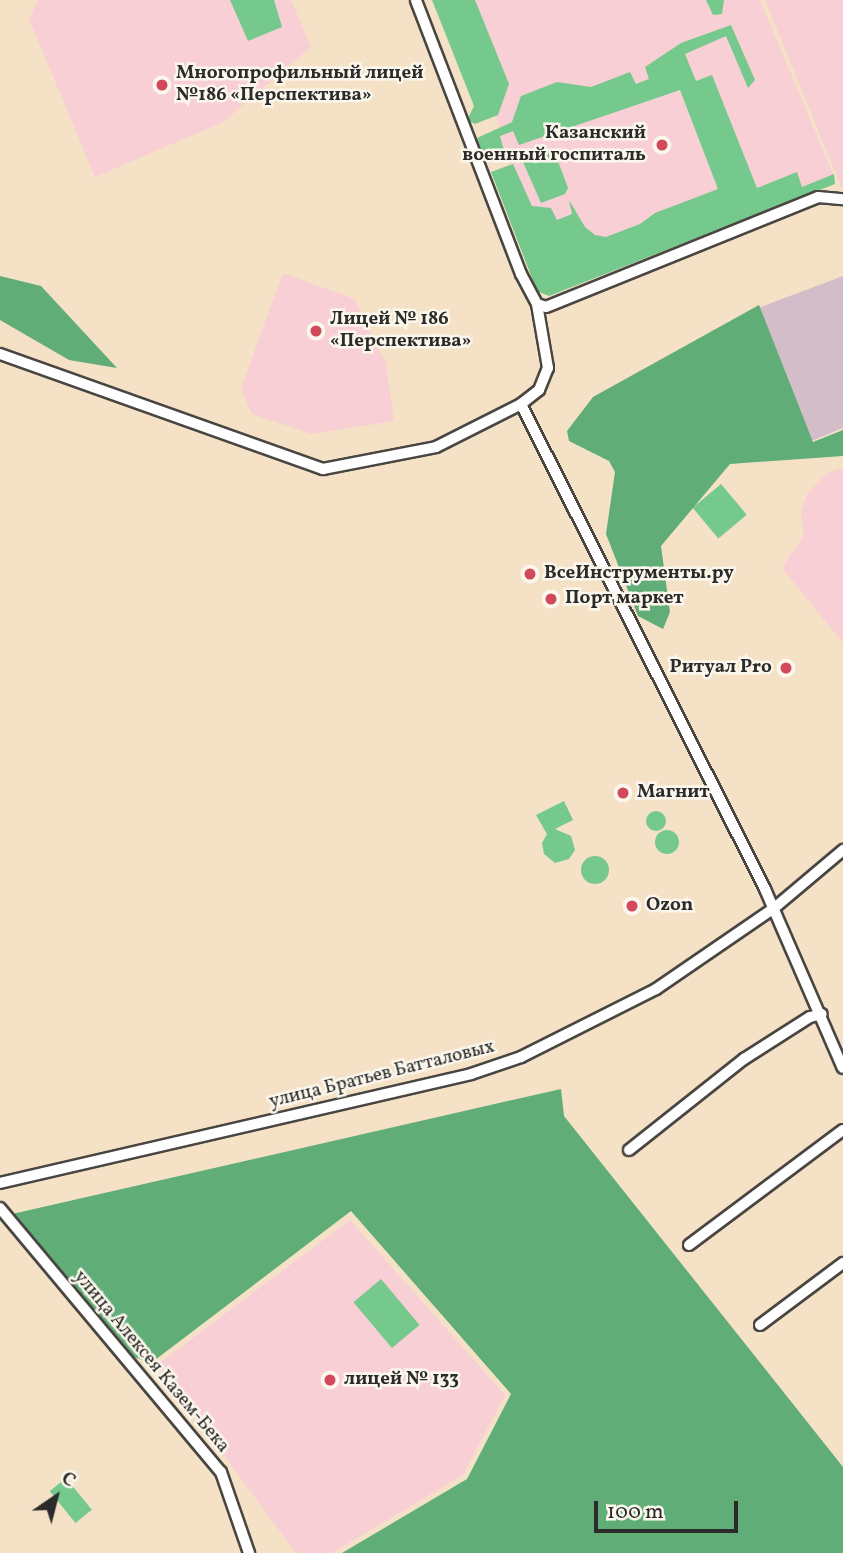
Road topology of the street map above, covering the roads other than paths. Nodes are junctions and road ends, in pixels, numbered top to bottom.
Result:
1 (416, 0) edge
2 (843, 199) edge
3 (537, 304) junction
4 (0, 354) edge
5 (521, 404) junction
6 (843, 850) edge
7 (773, 909) junction
8 (822, 1014) junction
9 (843, 1068) edge
10 (843, 1130) edge
11 (629, 1150) dead end
12 (0, 1183) edge
13 (0, 1208) edge
14 (689, 1245) dead end
15 (843, 1263) edge
16 (760, 1325) dead end
17 (249, 1553) edge

1 - 3 street
2 - 3 street
3 - 5 street
4 - 5 street
5 - 7 street
6 - 7 street, улица Братьев Батталовых
7 - 8 street
7 - 12 street, улица Братьев Батталовых
8 - 9 street
8 - 11 street
10 - 14 street
13 - 17 street, улица Алексея Казем-Бека
15 - 16 street

